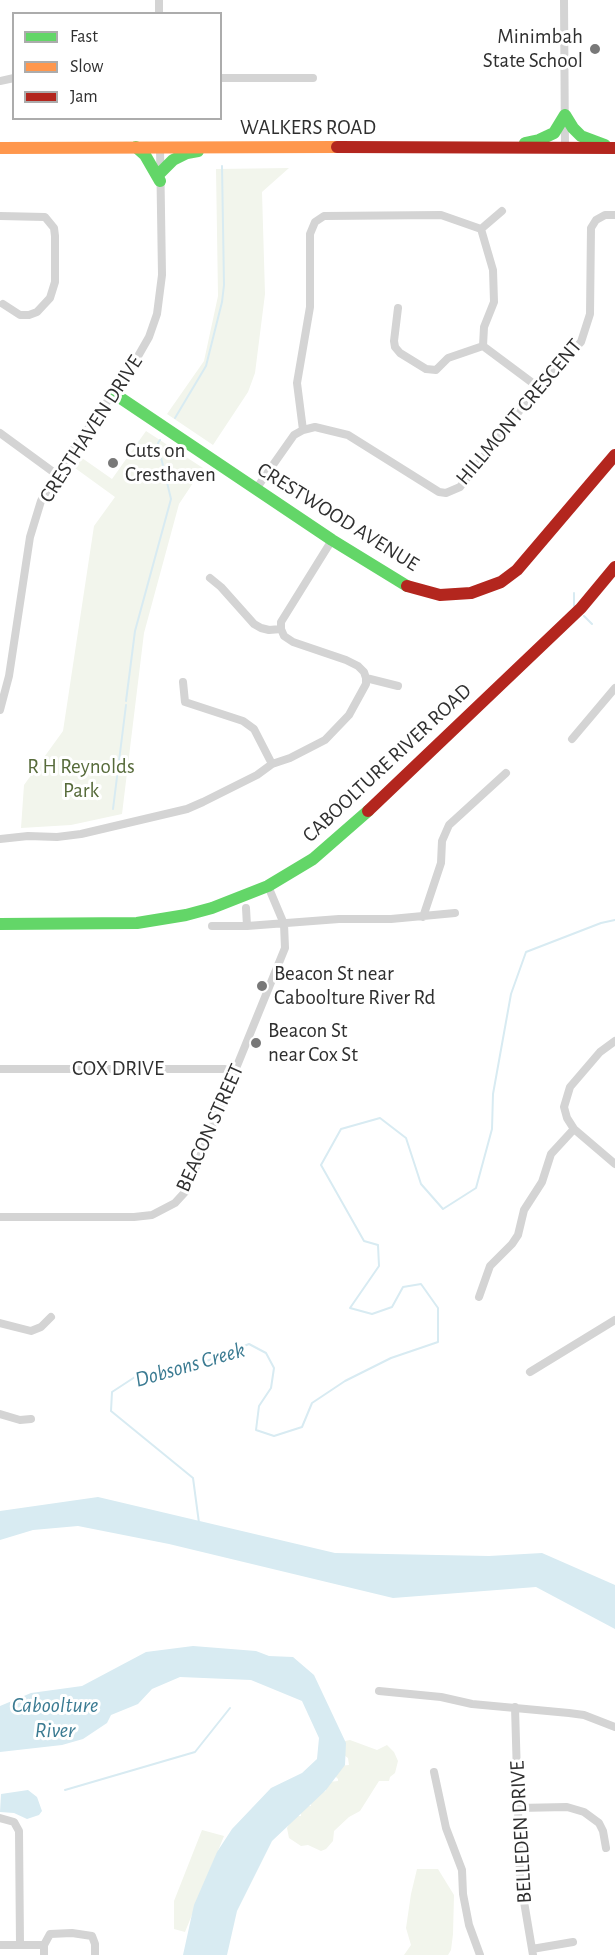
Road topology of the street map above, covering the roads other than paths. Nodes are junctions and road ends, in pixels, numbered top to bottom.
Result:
1 (564, 0) edge
2 (222, 78) edge
3 (313, 78) dead end
4 (565, 115) junction
5 (136, 147) junction
6 (160, 147) junction
7 (217, 147) junction
8 (0, 148) edge
9 (497, 148) junction
10 (565, 148) junction
11 (615, 148) edge
12 (160, 177) junction
13 (502, 210) dead end
14 (615, 215) edge
15 (0, 216) edge
16 (481, 229) junction
17 (3, 304) dead end
18 (398, 308) dead end
19 (483, 346) junction
20 (538, 387) junction
21 (113, 393) junction
22 (303, 430) junction
23 (0, 433) edge
24 (615, 455) edge
25 (56, 474) junction
26 (256, 489) junction
27 (332, 540) junction
28 (615, 567) edge
29 (210, 578) dead end
30 (281, 628) junction
31 (366, 678) junction
32 (183, 682) dead end
33 (398, 686) dead end
34 (615, 688) edge
35 (0, 710) edge
36 (572, 739) dead end
37 (272, 764) junction
38 (506, 773) dead end
39 (0, 839) edge
40 (268, 886) junction
41 (246, 908) dead end
42 (455, 914) dead end
43 (423, 917) junction
44 (0, 924) edge
45 (284, 924) junction
46 (212, 926) dead end
47 (247, 926) junction
48 (615, 1041) edge
49 (0, 1069) edge
50 (235, 1074) junction
51 (574, 1129) junction
52 (615, 1164) edge
53 (0, 1217) edge
54 (479, 1297) dead end
55 (51, 1317) dead end
56 (615, 1320) edge
57 (0, 1323) edge
58 (531, 1372) dead end
59 (0, 1414) edge
60 (31, 1419) dead end
61 (380, 1691) dead end
62 (515, 1707) junction
63 (615, 1727) edge
64 (434, 1772) dead end
65 (518, 1808) junction
66 (0, 1818) edge
67 (606, 1848) dead end
68 (573, 1942) dead end
69 (0, 1945) edge
70 (20, 1945) junction
71 (44, 1945) junction
72 (533, 1952) edge
73 (44, 1955) edge
74 (95, 1955) edge
75 (480, 1955) edge

1 - 4 street
2 - 3 street
4 - 9 street
4 - 10 street
4 - 11 street
5 - 6 street, WALKERS ROAD
5 - 8 street, WALKERS ROAD
5 - 12 street
6 - 7 street, WALKERS ROAD
6 - 12 street, CRESTHAVEN DRIVE
7 - 9 street, WALKERS ROAD
7 - 12 street
9 - 10 street, WALKERS ROAD
10 - 11 street, WALKERS ROAD
12 - 21 street, CRESTHAVEN DRIVE
13 - 16 street
14 - 20 street, HILLMONT CRESCENT
15 - 17 street
16 - 19 street
16 - 22 street
18 - 19 street
19 - 20 street
20 - 22 street, HILLMONT CRESCENT
21 - 25 street, CRESTHAVEN DRIVE
21 - 26 street, CRESTWOOD AVENUE
22 - 26 street
23 - 25 street
24 - 27 street, CRESTWOOD AVENUE
25 - 35 street, CRESTHAVEN DRIVE
26 - 27 street, CRESTWOOD AVENUE
27 - 30 street
28 - 40 street, CABOOLTURE RIVER ROAD
29 - 30 street
30 - 31 street
31 - 33 street
31 - 37 street
32 - 37 street
34 - 36 street
37 - 39 street
38 - 43 street
40 - 44 street, CABOOLTURE RIVER ROAD
40 - 45 street, BEACON STREET
41 - 47 street
42 - 43 street
43 - 45 street
45 - 47 street
45 - 50 street, BEACON STREET
46 - 47 street
48 - 51 street
49 - 50 street, COX DRIVE
50 - 53 street, BEACON STREET
51 - 52 street
51 - 54 street
55 - 57 street
56 - 58 street
59 - 60 street
61 - 62 street
62 - 63 street
62 - 65 street, BELLEDEN DRIVE
64 - 75 street
65 - 67 street
65 - 72 street, BELLEDEN DRIVE
66 - 70 street
68 - 72 street
69 - 70 street
70 - 71 street
71 - 73 street
71 - 74 street

